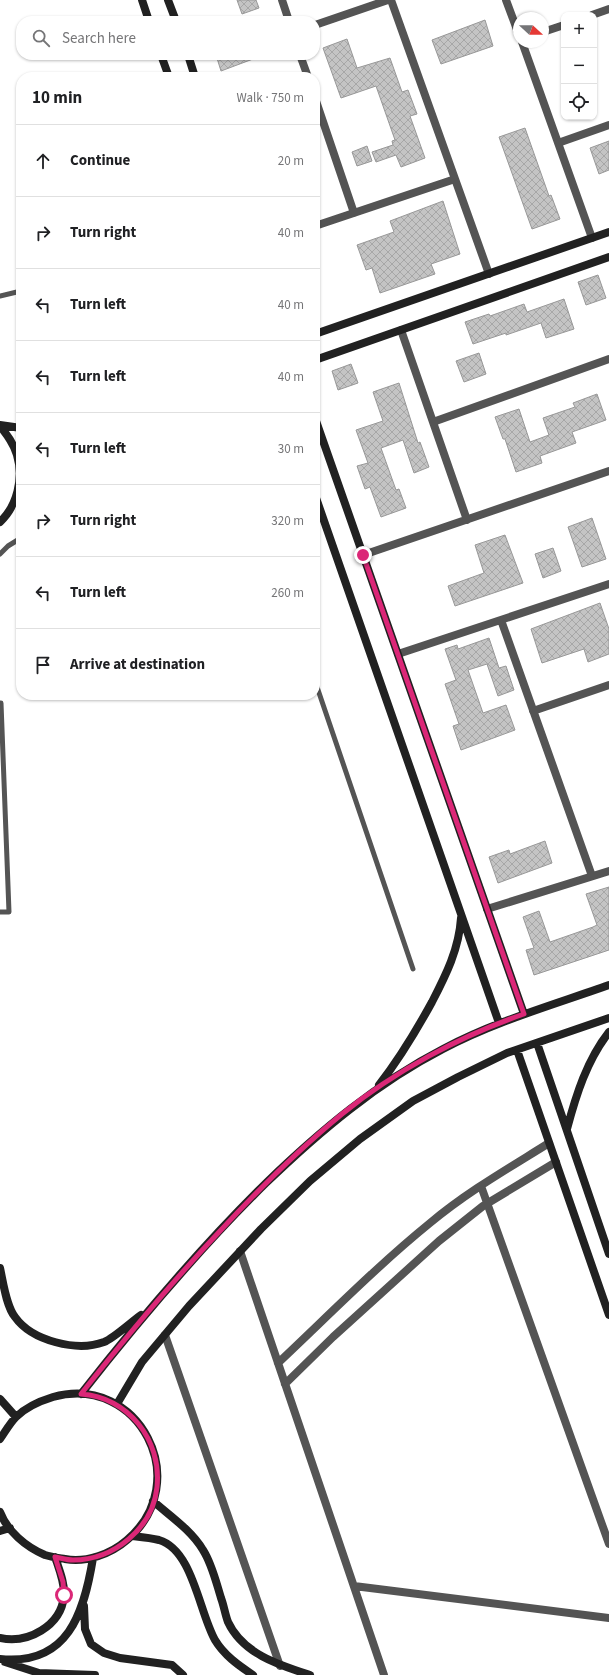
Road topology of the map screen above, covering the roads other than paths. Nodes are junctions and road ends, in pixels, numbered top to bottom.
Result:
1 (142, 0) edge
2 (168, 0) edge
3 (282, 0) edge
4 (389, 0) edge
5 (506, 0) edge
6 (609, 9) edge
7 (597, 13) edge
8 (147, 16) edge
9 (174, 16) edge
10 (287, 16) edge
11 (513, 19) edge
12 (320, 23) edge
13 (561, 25) edge
14 (549, 30) edge
15 (524, 48) edge
16 (163, 60) edge
17 (190, 60) edge
18 (302, 60) edge
19 (167, 72) edge
20 (193, 72) edge
21 (306, 72) edge
22 (320, 113) edge
23 (609, 125) edge
24 (558, 143) junction
25 (455, 179) junction
26 (354, 213) junction
27 (320, 224) edge
28 (609, 232) edge
29 (592, 238) junction
30 (609, 256) edge
31 (489, 274) junction
32 (16, 291) edge
33 (0, 296) edge
34 (401, 330) junction
35 (320, 332) edge
36 (320, 358) edge
37 (609, 359) edge
38 (433, 422) junction
39 (0, 426) edge
40 (16, 428) edge
41 (320, 432) edge
42 (16, 453) edge
43 (609, 471) edge
44 (16, 496) edge
45 (320, 510) edge
46 (467, 520) junction
47 (0, 522) edge
48 (16, 541) edge
49 (0, 554) edge
50 (363, 555) junction
51 (609, 584) edge
52 (501, 620) junction
53 (398, 654) junction
54 (609, 686) edge
55 (320, 696) edge
56 (0, 704) edge
57 (533, 711) junction
58 (609, 871) edge
59 (592, 876) junction
60 (487, 909) junction
61 (0, 912) edge
62 (461, 914) junction
63 (413, 969) dead end
64 (609, 985) edge
65 (524, 1014) junction
66 (609, 1018) edge
67 (499, 1023) junction
68 (609, 1032) edge
69 (537, 1043) junction
70 (517, 1050) junction
71 (374, 1092) junction
72 (566, 1130) junction
73 (549, 1143) junction
74 (556, 1162) junction
75 (481, 1186) junction
76 (488, 1203) junction
77 (240, 1251) junction
78 (609, 1254) edge
79 (0, 1268) edge
80 (151, 1307) junction
81 (609, 1315) edge
82 (165, 1335) junction
83 (278, 1363) junction
84 (285, 1384) junction
85 (81, 1394) junction
86 (0, 1399) edge
87 (117, 1404) junction
88 (16, 1417) junction
89 (0, 1439) edge
90 (153, 1501) junction
91 (0, 1512) edge
92 (10, 1528) junction
93 (0, 1531) edge
94 (132, 1536) junction
95 (609, 1544) edge
96 (55, 1557) junction
97 (93, 1558) junction
98 (354, 1586) junction
99 (84, 1603) junction
100 (609, 1618) edge
101 (0, 1638) edge
102 (0, 1660) edge
103 (280, 1666) junction
104 (95, 1675) edge
105 (183, 1675) edge
106 (253, 1675) edge
107 (310, 1675) edge
108 (384, 1675) edge

1 - 8 street
2 - 9 street
3 - 10 street
4 - 12 street
4 - 25 street
5 - 11 street
6 - 7 street
13 - 14 street
15 - 24 street
16 - 19 street
17 - 20 street
18 - 21 street
22 - 26 street
23 - 24 street
24 - 29 street
25 - 26 street
25 - 31 street
26 - 27 street
28 - 29 street
29 - 31 street
30 - 34 street
31 - 35 street
32 - 33 lane
34 - 36 street
34 - 38 street
37 - 38 street
38 - 46 street
39 - 40 street
39 - 42 street
41 - 50 street
43 - 46 street
44 - 47 street
45 - 62 street
46 - 50 street
48 - 49 lane
50 - 53 street
51 - 52 street
52 - 53 street
52 - 57 street
53 - 60 street
54 - 57 street
55 - 63 lane
56 - 61 lane
57 - 59 street
58 - 59 street
59 - 60 street
60 - 65 street
62 - 67 street
62 - 71 street
64 - 65 street
65 - 67 street
66 - 69 street
67 - 71 street
68 - 72 street
69 - 70 street
69 - 72 street
70 - 73 street
70 - 77 street
71 - 80 street
72 - 78 street
73 - 74 street
73 - 75 street
74 - 76 street
74 - 81 street
75 - 76 street
75 - 83 street
76 - 84 street
76 - 95 street
77 - 82 street
77 - 83 street
79 - 80 street
80 - 85 street
82 - 87 street
82 - 103 street
83 - 84 street
84 - 98 street
85 - 87 street
85 - 88 street
86 - 88 street
87 - 90 street
88 - 89 street
90 - 94 street
90 - 103 street
91 - 92 street
92 - 93 street
92 - 96 street
94 - 97 street
94 - 106 street
96 - 97 street
96 - 101 street
97 - 99 street
98 - 100 street
98 - 108 street
99 - 102 street
99 - 105 street
102 - 104 street
103 - 107 street

